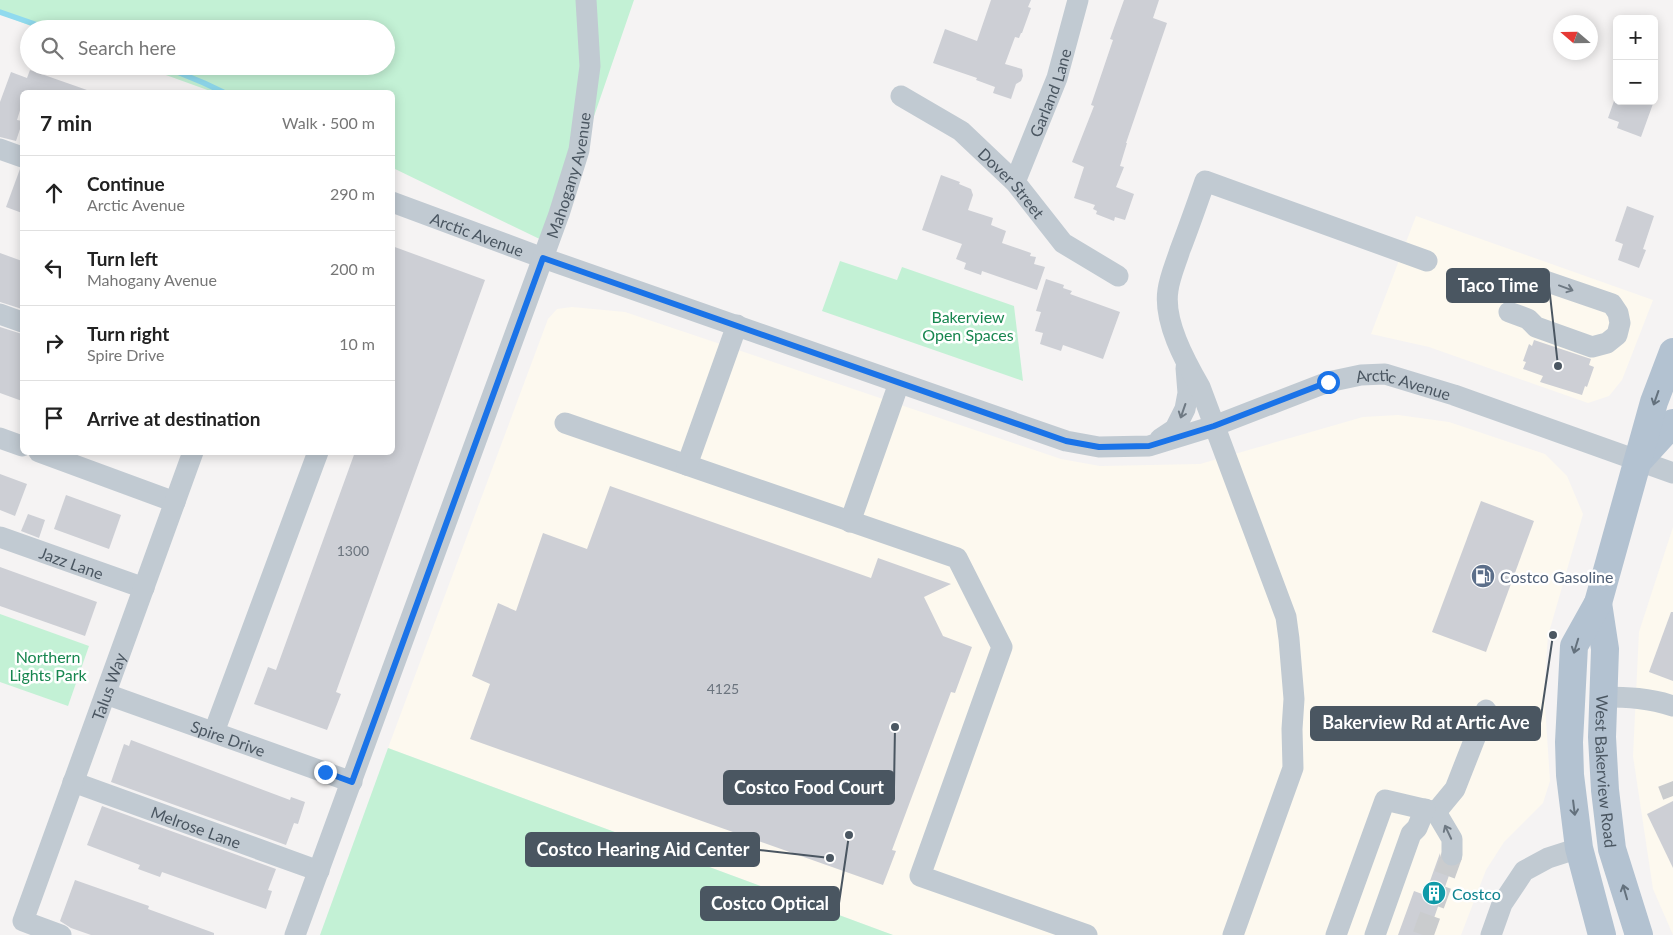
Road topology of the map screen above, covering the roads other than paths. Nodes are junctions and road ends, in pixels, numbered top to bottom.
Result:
1 (586, 0) edge
2 (1078, 0) edge
3 (900, 96) dead end
4 (0, 149) edge
5 (20, 156) edge
6 (1015, 182) junction
7 (395, 203) edge
8 (543, 258) junction
9 (1427, 261) dead end
10 (1118, 276) dead end
11 (1519, 283) dead end
12 (1509, 312) dead end
13 (0, 314) edge
14 (20, 321) edge
15 (738, 325) junction
16 (1673, 352) edge
17 (1186, 363) junction
18 (899, 384) junction
19 (565, 423) dead end
20 (1673, 423) edge
21 (1214, 426) junction
22 (0, 438) edge
23 (20, 445) edge
24 (1149, 446) junction
25 (47, 455) edge
26 (192, 455) edge
27 (317, 455) edge
28 (1638, 461) junction
29 (687, 465) junction
30 (1673, 473) edge
31 (176, 502) junction
32 (850, 522) junction
33 (0, 536) edge
34 (144, 588) junction
35 (1598, 603) junction
36 (106, 694) junction
37 (1603, 697) junction
38 (1673, 706) edge
39 (1486, 710) dead end
40 (214, 732) junction
41 (73, 782) junction
42 (352, 782) junction
43 (1426, 817) junction
44 (1580, 848) junction
45 (1452, 855) tunnel mouth
46 (319, 871) junction
47 (61, 935) edge
48 (295, 935) edge
49 (1087, 935) edge
50 (1233, 935) edge
51 (1336, 935) edge
52 (1375, 935) edge
53 (1385, 935) edge
54 (1491, 935) edge
55 (1602, 935) edge
56 (1639, 935) edge

1 - 8 street, Mahogany Avenue
2 - 6 street, Garland Lane
3 - 6 street, Dover Street
4 - 5 street
6 - 10 street, Dover Street
7 - 8 street, Arctic Avenue
8 - 15 street, Arctic Avenue
8 - 42 street, Mahogany Avenue
9 - 17 street
11 -> 12 street
13 - 14 street
15 - 18 street, Arctic Avenue
15 - 29 street
16 -> 28 main road, West Bakerview Road
17 - 21 street
17 -> 24 street
18 - 24 street, Arctic Avenue
18 - 32 street
19 - 29 street
20 - 28 main road, West Bakerview Road
21 - 24 street, Arctic Avenue
21 - 28 street, Arctic Avenue
21 - 50 street
22 - 23 street
25 - 31 street
26 - 31 street, Talus Way
27 - 40 street
28 - 30 street, Arctic Avenue
28 - 35 main road, West Bakerview Road
29 - 32 street
31 - 34 street, Talus Way
32 - 49 street
33 - 34 street, Jazz Lane
34 - 36 street, Talus Way
35 - 37 main road, West Bakerview Road
35 -> 44 main road, West Bakerview Road
36 - 40 street, Spire Drive
36 - 41 street, Talus Way
37 - 38 street
56 -> 37 main road, West Bakerview Road
39 - 43 street
40 - 42 street, Spire Drive
41 - 46 street, Melrose Lane
41 - 47 street, Talus Way
42 - 46 street, Mahogany Avenue
45 -> 43 street
43 - 51 street
43 - 52 street
43 - 53 street
44 - 54 street
44 - 55 main road, West Bakerview Road
46 - 48 street, Mahogany Avenue

